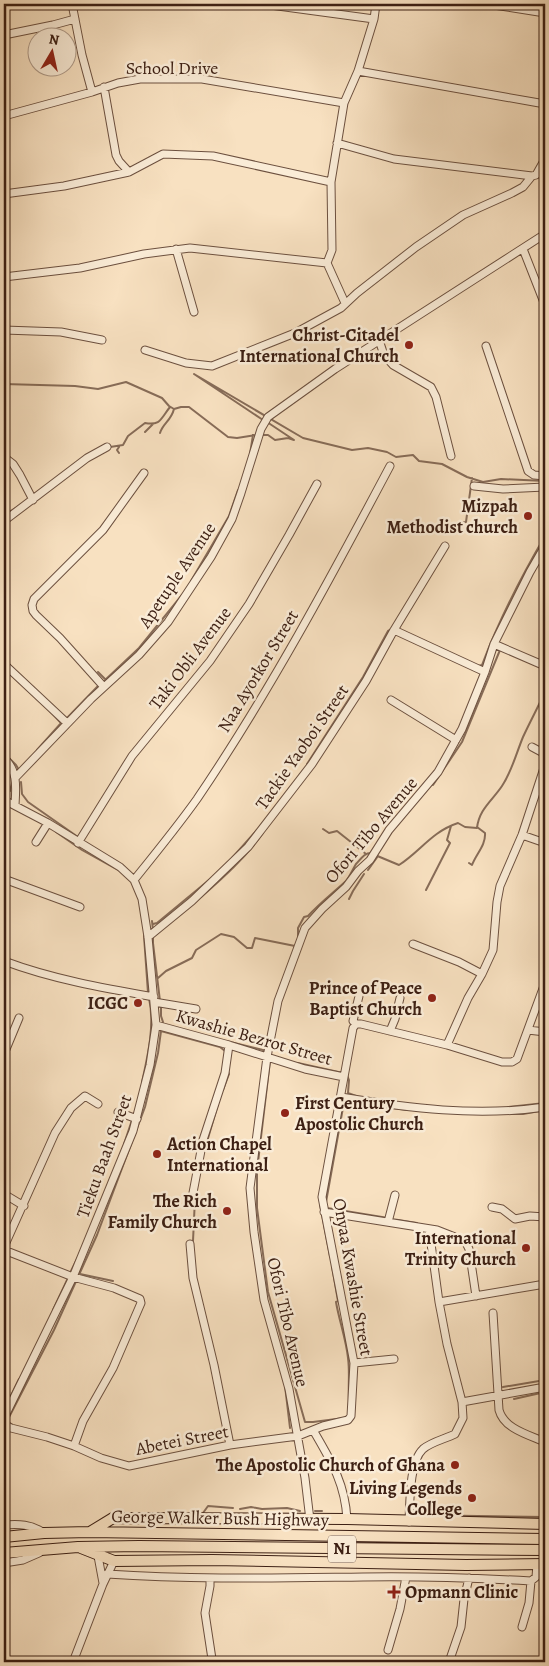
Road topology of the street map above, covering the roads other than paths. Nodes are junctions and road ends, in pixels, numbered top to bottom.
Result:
1 (72, 4) edge
2 (263, 4) edge
3 (376, 4) edge
4 (487, 4) edge
5 (545, 13) edge
6 (75, 19) junction
7 (374, 19) junction
8 (4, 35) edge
9 (358, 71) junction
10 (104, 87) junction
11 (92, 92) junction
12 (344, 103) junction
13 (545, 104) edge
14 (4, 116) edge
15 (337, 143) junction
16 (545, 158) edge
17 (129, 172) junction
18 (545, 172) edge
19 (534, 176) junction
20 (331, 182) junction
21 (4, 194) edge
22 (545, 234) edge
23 (176, 249) junction
24 (523, 249) junction
25 (327, 263) junction
26 (4, 276) edge
27 (345, 303) junction
28 (545, 305) edge
29 (194, 312) dead end
30 (4, 330) edge
31 (102, 340) dead end
32 (378, 340) junction
33 (486, 346) dead end
34 (145, 350) dead end
35 (107, 447) dead end
36 (451, 456) dead end
37 (4, 457) edge
38 (390, 466) dead end
39 (144, 473) dead end
40 (545, 476) edge
41 (317, 484) dead end
42 (474, 486) dead end
43 (545, 487) edge
44 (33, 500) junction
45 (4, 521) edge
46 (445, 546) dead end
47 (545, 546) edge
48 (394, 630) junction
49 (494, 644) junction
50 (4, 664) edge
51 (545, 666) edge
52 (485, 672) junction
53 (104, 687) junction
54 (391, 700) dead end
55 (67, 723) junction
56 (456, 740) junction
57 (532, 747) dead end
58 (545, 754) edge
59 (4, 758) edge
60 (545, 765) edge
61 (15, 778) junction
62 (4, 800) edge
63 (15, 805) junction
64 (48, 823) junction
65 (522, 835) junction
66 (36, 842) dead end
67 (78, 843) junction
68 (545, 843) edge
69 (4, 879) edge
70 (134, 880) junction
71 (80, 907) dead end
72 (148, 937) junction
73 (413, 944) dead end
74 (4, 961) edge
75 (482, 974) junction
76 (545, 983) edge
77 (360, 992) dead end
78 (400, 998) dead end
79 (154, 999) junction
80 (196, 1009) dead end
81 (19, 1018) dead end
82 (356, 1024) junction
83 (156, 1025) junction
84 (528, 1030) junction
85 (390, 1031) junction
86 (545, 1032) edge
87 (229, 1045) junction
88 (447, 1045) junction
89 (4, 1054) edge
90 (267, 1056) junction
91 (344, 1077) junction
92 (341, 1097) junction
93 (98, 1104) dead end
94 (545, 1107) edge
95 (118, 1112) dead end
96 (137, 1119) junction
97 (4, 1194) edge
98 (395, 1195) dead end
99 (192, 1198) dead end
100 (24, 1206) junction
101 (492, 1206) dead end
102 (324, 1212) junction
103 (545, 1217) edge
104 (388, 1222) junction
105 (429, 1229) junction
106 (190, 1244) dead end
107 (4, 1249) edge
108 (73, 1277) junction
109 (545, 1284) edge
110 (476, 1296) junction
111 (439, 1302) junction
112 (493, 1313) dead end
113 (394, 1359) dead end
114 (354, 1363) junction
115 (545, 1387) edge
116 (498, 1396) junction
117 (462, 1402) junction
118 (4, 1418) edge
119 (342, 1422) joint
120 (4, 1424) edge
121 (313, 1430) junction
122 (298, 1436) junction
123 (545, 1442) edge
124 (230, 1445) junction
125 (74, 1446) junction
126 (113, 1518) junction
127 (310, 1520) junction
128 (347, 1520) junction
129 (409, 1522) junction
130 (545, 1524) edge
131 (4, 1525) edge
132 (90, 1532) junction
133 (44, 1533) junction
134 (149, 1533) junction
135 (4, 1537) edge
136 (545, 1539) edge
137 (139, 1546) junction
138 (78, 1547) junction
139 (46, 1550) junction
140 (545, 1550) edge
141 (4, 1553) edge
142 (98, 1556) junction
143 (114, 1561) junction
144 (4, 1563) edge
145 (541, 1564) edge
146 (107, 1574) junction
147 (406, 1577) junction
148 (210, 1578) junction
149 (469, 1578) junction
150 (530, 1581) junction
151 (103, 1584) junction
152 (522, 1627) dead end
153 (388, 1650) dead end
154 (212, 1659) dead end
155 (73, 1662) edge
156 (449, 1662) edge

1 - 6 street
2 - 7 street
3 - 7 street
4 - 5 street
6 - 8 street
6 - 11 street
7 - 9 street
9 - 12 street
9 - 13 street
10 - 11 street, School Drive
10 - 12 street, School Drive
10 - 17 street
11 - 14 street, School Drive
12 - 15 street
15 - 19 street
15 - 20 street
16 - 19 street
17 - 20 street
17 - 21 street
18 - 19 street
19 - 27 street
20 - 25 street
22 - 24 street
23 - 25 street
23 - 26 street
23 - 29 street
24 - 28 street
24 - 32 street
25 - 27 street
27 - 34 street
30 - 31 street
32 - 36 street
32 - 53 street, Apetuple Avenue
33 - 40 street
35 - 44 street
37 - 44 street
38 - 70 street, Naa Ayorkor Street
39 - 53 street
41 - 67 street, Taki Obli Avenue
42 - 43 street
44 - 45 street
46 - 48 street, Tackie Yaoboi Street
47 - 49 street, Ofori Tibo Avenue
48 - 52 street
48 - 72 street, Tackie Yaoboi Street
49 - 51 street
49 - 52 street, Ofori Tibo Avenue
50 - 55 street
52 - 56 street, Ofori Tibo Avenue
53 - 55 street, Apetuple Avenue
54 - 56 street
55 - 61 street, Apetuple Avenue
56 - 90 street, Ofori Tibo Avenue
57 - 58 street
59 - 61 street
60 - 65 street
61 - 63 street
62 - 63 street
63 - 64 street
64 - 66 street
64 - 67 street
65 - 68 street
65 - 75 street
67 - 70 street
69 - 71 street
70 - 72 street, Tieku Baah Street
72 - 79 street, Tieku Baah Street
73 - 75 street
74 - 79 street
75 - 88 street
76 - 84 street
77 - 82 street, Onyaa Kwashie Street
78 - 85 street
79 - 80 street
79 - 83 street, Tieku Baah Street
81 - 89 street
82 - 85 street
82 - 91 street, Onyaa Kwashie Street
83 - 87 street, Kwashie Bezrot Street
83 - 96 street, Tieku Baah Street
84 - 86 street
84 - 88 street
85 - 88 street
87 - 90 street, Kwashie Bezrot Street
87 - 99 street
90 - 91 street, Kwashie Bezrot Street
90 - 122 street, Ofori Tibo Avenue
91 - 92 street, Onyaa Kwashie Street
92 - 94 street
92 - 102 street, Onyaa Kwashie Street
93 - 100 street
95 - 96 street
96 - 108 street, Tieku Baah Street
97 - 100 street
98 - 104 street
100 - 107 street
101 - 103 street
102 - 104 street
102 - 114 street, Onyaa Kwashie Street
104 - 105 street
105 - 110 street
105 - 111 street
106 - 124 street
107 - 108 street
108 - 118 street, Tieku Baah Street
108 - 125 street
109 - 110 street
110 - 111 street
111 - 117 street
112 - 116 street
113 - 114 street
114 - 119 street, Onyaa Kwashie Street
115 - 116 street
116 - 117 street
116 - 123 street
117 - 129 street
119 - 121 street, Abetei Street
120 - 125 street, Abetei Street
121 - 122 street, Abetei Street
121 - 128 street
122 - 124 street, Abetei Street
122 - 127 street, Ofori Tibo Avenue
124 - 125 street, Abetei Street
126 - 127 highway
126 - 132 highway
126 - 134 highway
127 - 128 highway
128 - 129 highway
129 - 130 highway
131 - 133 street, George Walker Bush Highway
132 - 133 highway, George Walker Bush Highway / N1
132 - 134 highway, George Walker Bush Highway / N1
133 - 135 highway, George Walker Bush Highway / N1
134 - 136 highway, George Walker Bush Highway / N1
137 - 138 highway, George Walker Bush Highway / N1
137 - 140 highway, George Walker Bush Highway / N1
137 - 143 highway
138 - 139 highway, George Walker Bush Highway / N1
138 - 142 highway
139 - 141 highway, George Walker Bush Highway / N1
139 - 144 street, George Walker Bush Highway
142 - 143 highway
142 - 151 street
143 - 145 highway
143 - 146 street
145 - 150 street
146 - 148 street
146 - 151 street
147 - 148 street
147 - 149 street
147 - 153 street
148 - 154 street
149 - 150 street
149 - 156 street
150 - 152 street
151 - 155 street

